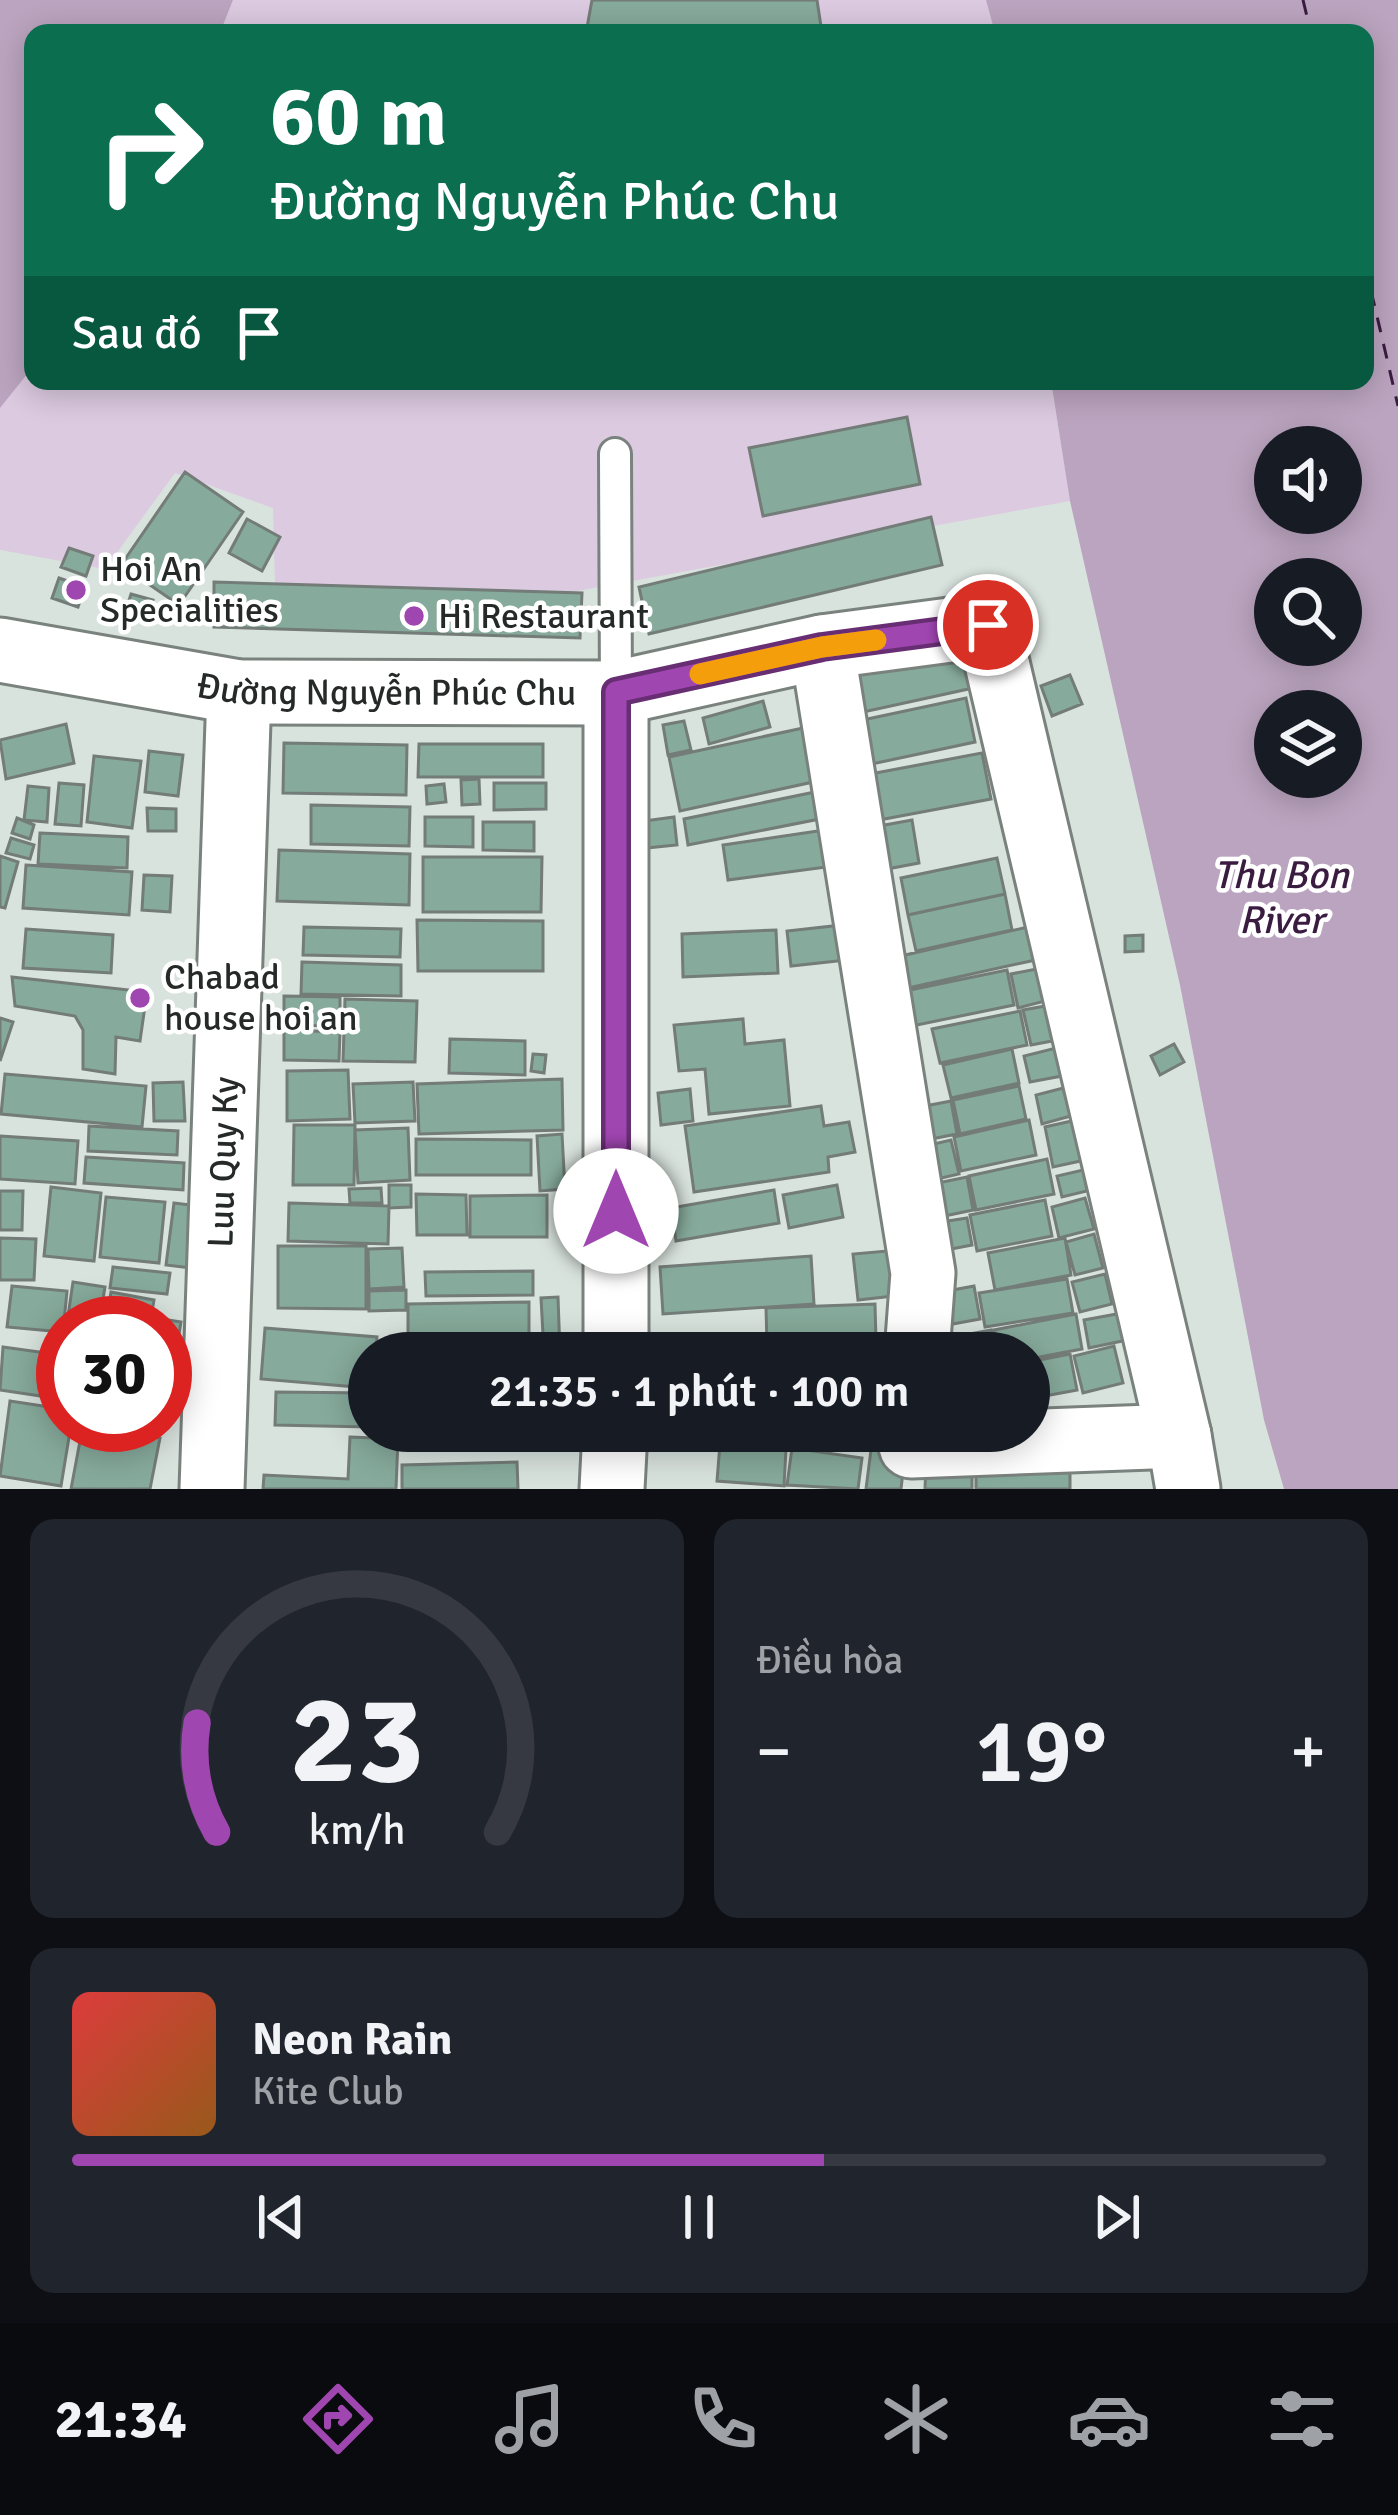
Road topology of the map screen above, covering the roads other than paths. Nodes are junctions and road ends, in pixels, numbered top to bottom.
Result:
1 (615, 454) dead end
2 (822, 647) junction
3 (0, 650) edge
4 (239, 692) junction
5 (616, 692) junction
6 (616, 1332) edge
7 (918, 1332) edge
8 (614, 1452) edge
9 (910, 1455) edge
10 (1183, 1462) edge
11 (212, 1489) edge
12 (612, 1489) edge

1 - 5 lane
2 - 5 street, Đường Nguyễn Phúc Chu
2 - 7 street
2 - 10 street, Đường Nguyễn Phúc Chu
3 - 4 street, Đường Nguyễn Phúc Chu
4 - 5 street, Đường Nguyễn Phúc Chu
4 - 11 street, Luu Quy Ky
5 - 6 street
8 - 12 street
9 - 10 street

